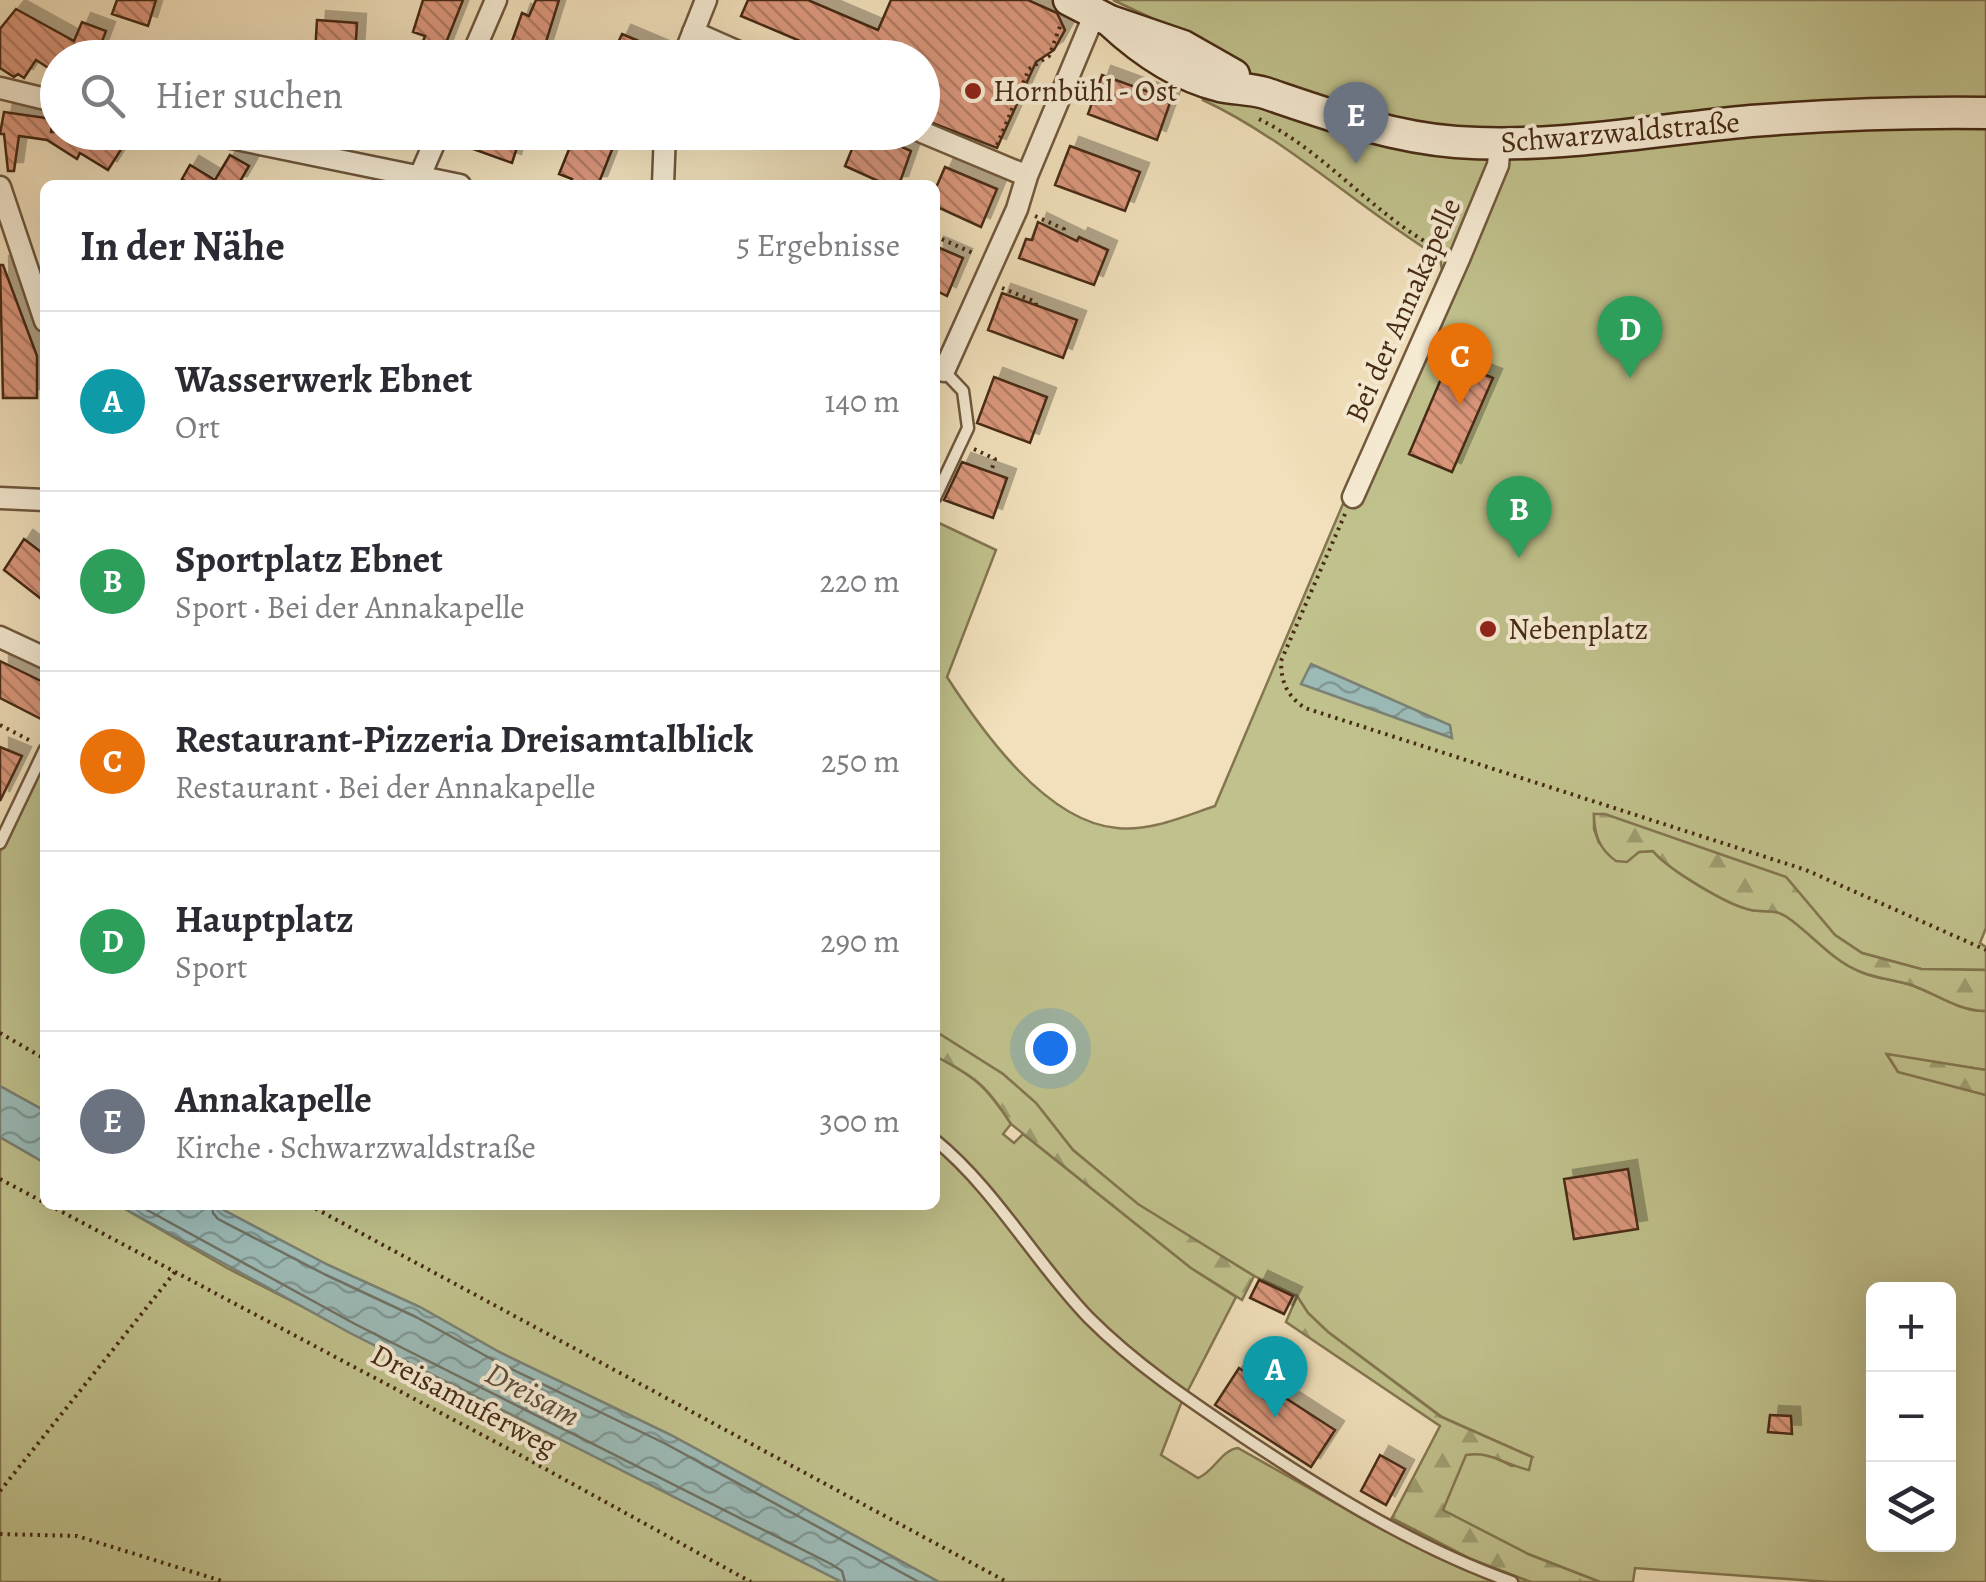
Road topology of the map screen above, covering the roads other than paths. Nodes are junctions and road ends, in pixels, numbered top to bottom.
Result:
1 (496, 0) edge
2 (706, 0) edge
3 (1086, 9) edge
4 (693, 32) junction
5 (479, 40) edge
6 (690, 40) edge
7 (711, 40) edge
8 (0, 88) edge
9 (40, 98) edge
10 (1986, 113) edge
11 (940, 140) edge
12 (1500, 144) junction
13 (283, 150) edge
14 (431, 150) edge
15 (664, 150) edge
16 (1027, 176) junction
17 (418, 180) edge
18 (663, 180) edge
19 (0, 187) edge
20 (23, 258) junction
21 (40, 260) edge
22 (40, 307) edge
23 (944, 372) joint
24 (940, 487) edge
25 (1353, 497) road end
26 (0, 498) edge
27 (40, 500) edge
28 (0, 637) edge
29 (40, 656) edge
30 (40, 759) edge
31 (0, 843) edge
32 (940, 1144) edge
33 (1512, 1582) edge

1 - 5 street
2 - 4 street
3 - 12 main road, Schwarzwaldstraße
3 - 16 street
4 - 6 street
4 - 7 street
8 - 9 street
10 - 12 main road, Schwarzwaldstraße
11 - 16 street
12 - 25 street, Bei der Annakapelle
13 - 17 street
14 - 17 street
15 - 18 street
16 - 23 street
19 - 20 street
20 - 21 street
20 - 22 street
23 - 24 lane
26 - 27 street
28 - 29 street
30 - 31 lane
32 - 33 lane

